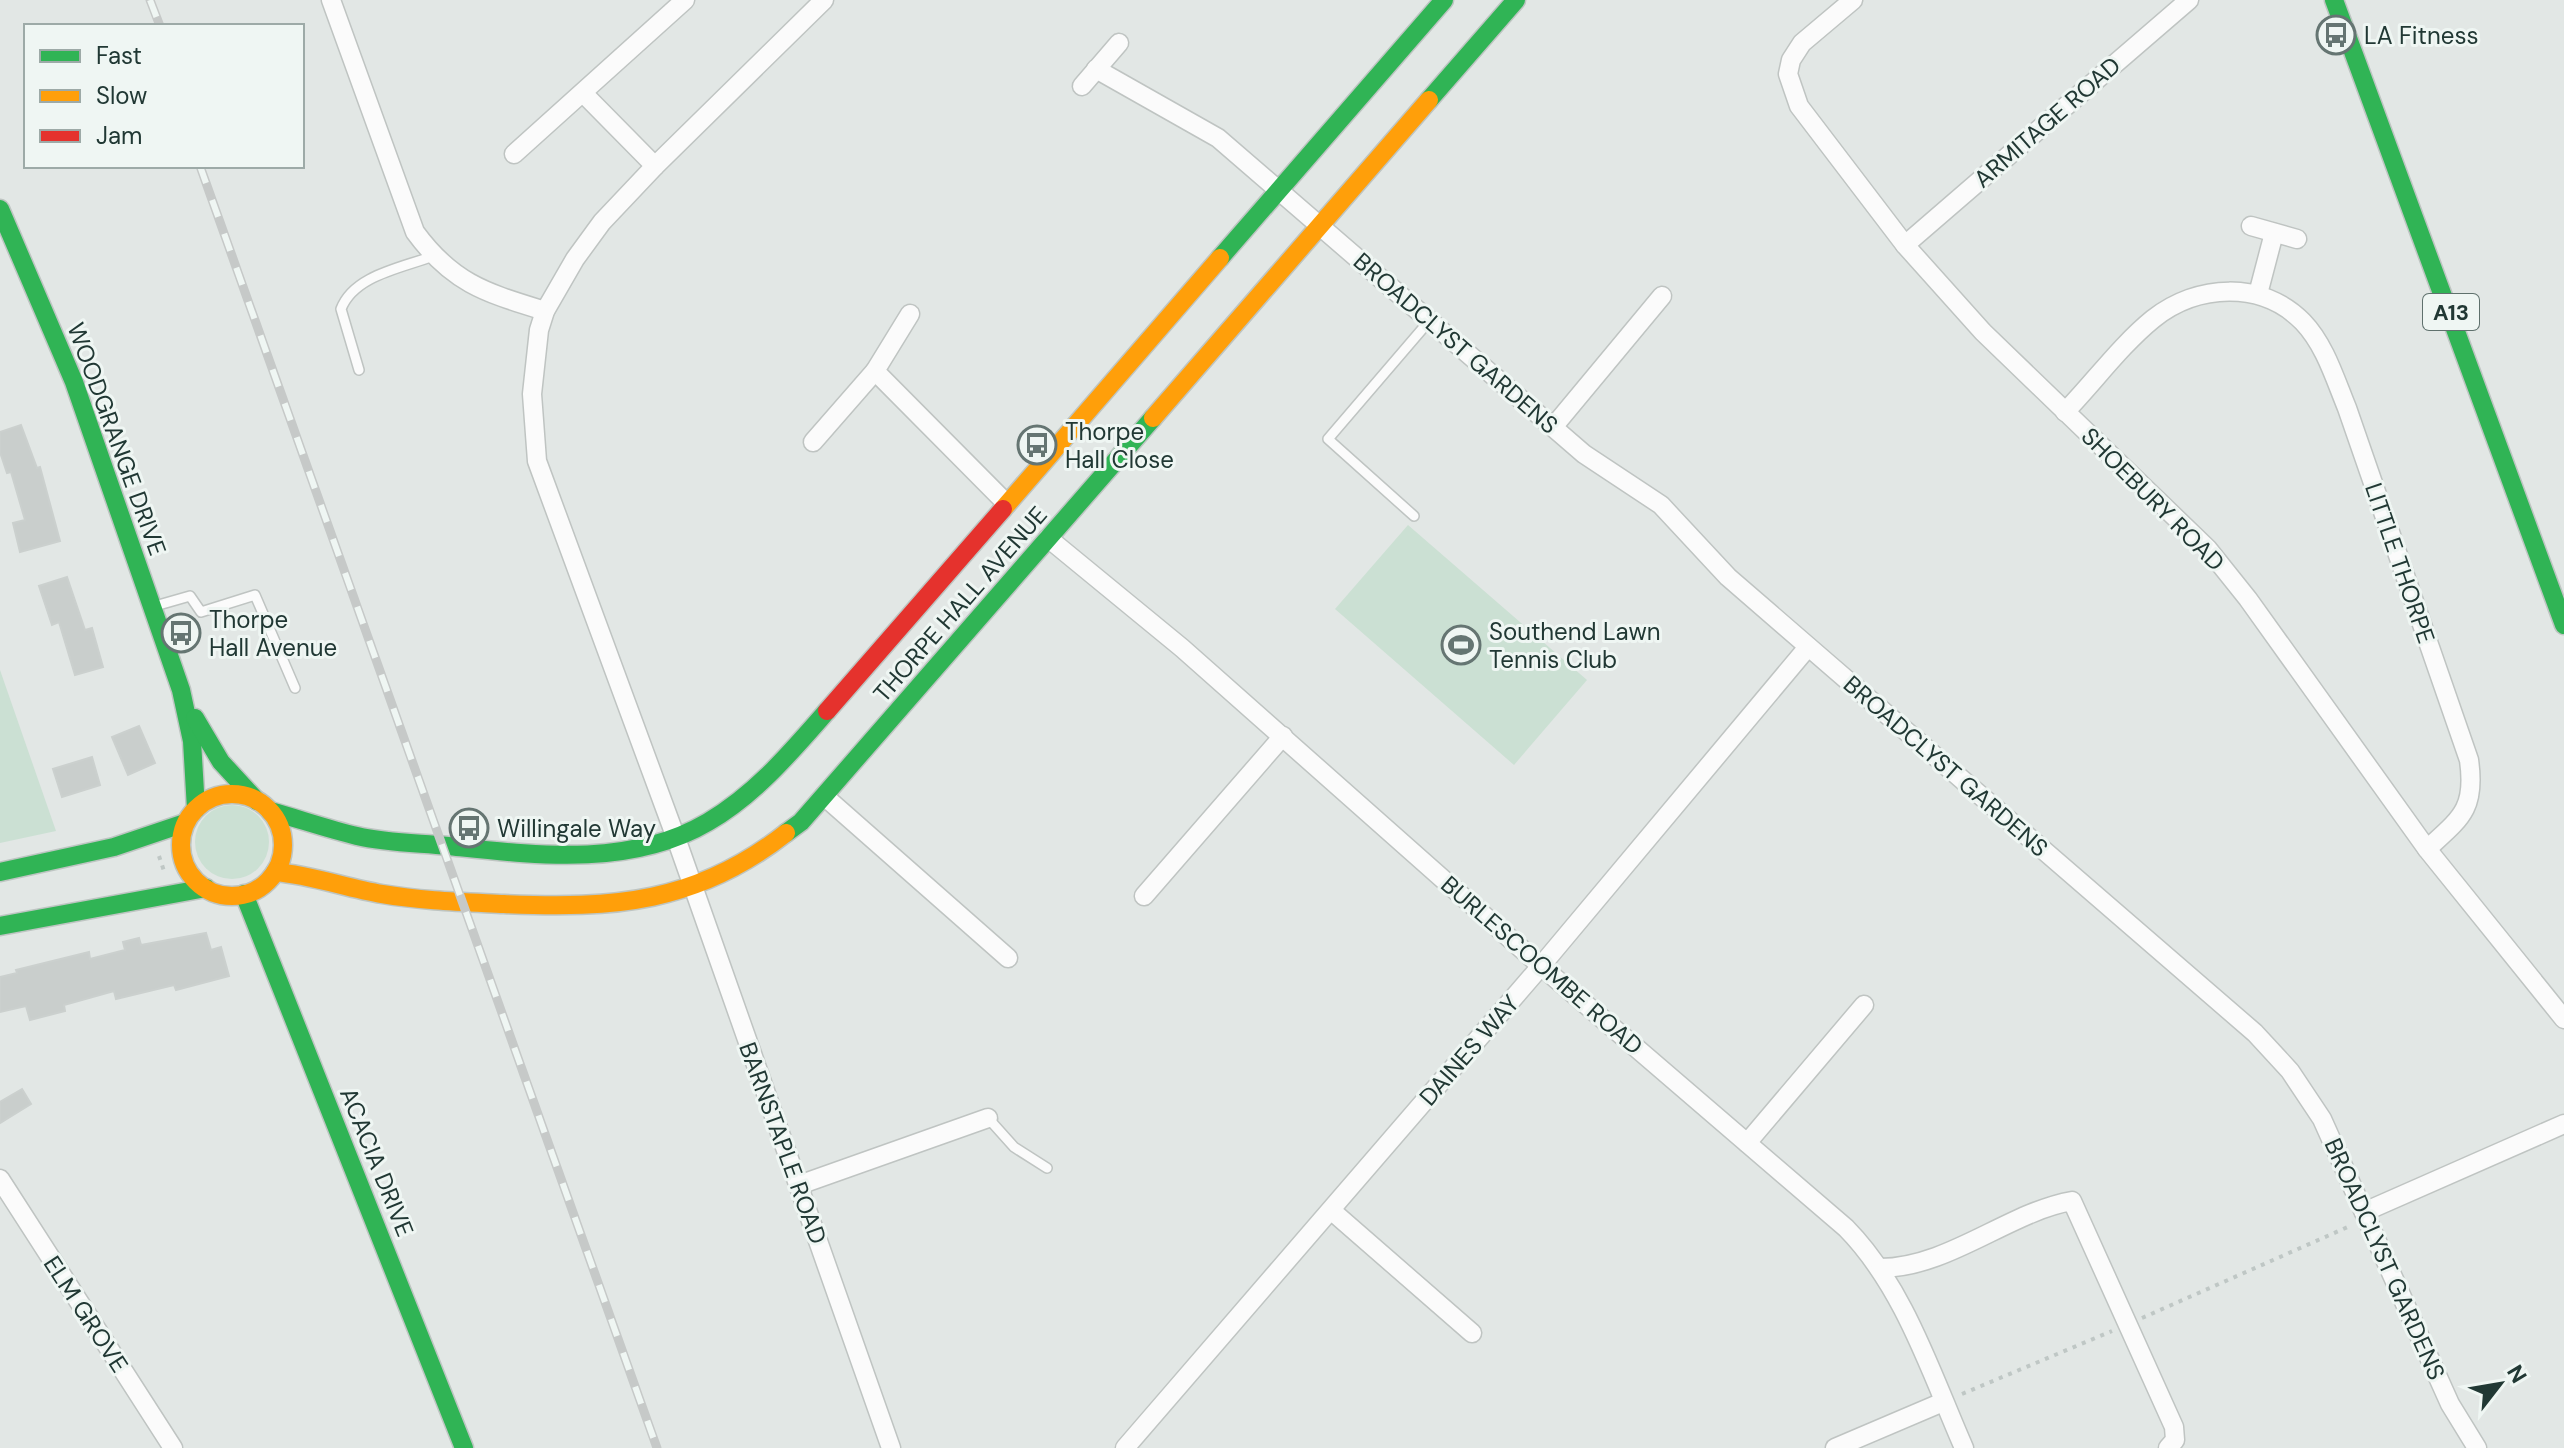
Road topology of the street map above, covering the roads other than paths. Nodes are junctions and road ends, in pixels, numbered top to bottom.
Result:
1 (331, 0) edge
2 (685, 0) edge
3 (824, 0) edge
4 (1444, 0) edge
5 (1516, 0) edge
6 (1853, 0) edge
7 (2189, 0) edge
8 (2334, 0) edge
9 (1119, 43) dead end
10 (1096, 69) junction
11 (1082, 86) dead end
12 (583, 93) junction
13 (514, 154) dead end
14 (655, 166) junction
15 (1278, 192) junction
16 (0, 209) edge
17 (1320, 226) junction
18 (2251, 226) dead end
19 (2274, 233) junction
20 (2297, 239) dead end
21 (1905, 245) junction
22 (433, 256) junction
23 (2258, 294) junction
24 (1662, 296) dead end
25 (545, 311) junction
26 (910, 314) dead end
27 (1431, 319) junction
28 (359, 370) dead end
29 (875, 371) junction
30 (2065, 412) junction
31 (1554, 426) junction
32 (813, 442) dead end
33 (1007, 504) junction
34 (1414, 516) dead end
35 (1048, 538) junction
36 (152, 606) junction
37 (2564, 625) edge
38 (1808, 647) junction
39 (295, 688) dead end
40 (181, 690) junction
41 (1283, 736) junction
42 (824, 796) junction
43 (264, 806) junction
44 (190, 816) junction
45 (676, 838) junction
46 (2427, 849) junction
47 (0, 872) edge
48 (275, 872) junction
49 (206, 888) junction
50 (692, 889) junction
51 (244, 894) junction
52 (1144, 896) dead end
53 (0, 926) edge
54 (1008, 958) dead end
55 (1541, 966) junction
56 (1864, 1005) dead end
57 (2564, 1019) edge
58 (988, 1118) joint
59 (2564, 1124) edge
60 (1747, 1143) junction
61 (1047, 1168) dead end
62 (0, 1179) edge
63 (799, 1185) junction
64 (1332, 1211) junction
65 (2365, 1215) junction
66 (1880, 1268) junction
67 (1472, 1333) dead end
68 (1943, 1402) junction
69 (173, 1448) edge
70 (464, 1448) edge
71 (891, 1448) edge
72 (1125, 1448) edge
73 (1835, 1448) edge
74 (1964, 1448) edge
75 (2168, 1448) edge
76 (2477, 1448) edge

1 - 22 street
2 - 12 street
3 - 14 street
4 - 15 street, THORPE HALL AVENUE
5 - 17 street, THORPE HALL AVENUE
6 - 21 street, SHOEBURY ROAD
7 - 21 street, ARMITAGE ROAD
8 - 37 street, A13
9 - 10 street
10 - 11 street
10 - 15 street, BROADCLYST GARDENS
12 - 13 street
12 - 14 street
14 - 25 street
15 - 17 street, BROADCLYST GARDENS
15 - 33 street, THORPE HALL AVENUE
16 - 36 street, WOODGRANGE DRIVE
17 - 27 street, BROADCLYST GARDENS
17 - 35 street, THORPE HALL AVENUE
18 - 19 street
19 - 20 street
19 - 23 street
21 - 30 street, SHOEBURY ROAD
22 - 25 street
22 - 28 lane
23 - 30 street, LITTLE THORPE
23 - 46 street, LITTLE THORPE
24 - 31 street
25 - 45 street
26 - 29 street
27 - 31 street, BROADCLYST GARDENS
27 - 34 lane
29 - 32 street
29 - 33 street
30 - 46 street, SHOEBURY ROAD
31 - 38 street, BROADCLYST GARDENS
33 - 45 street, THORPE HALL AVENUE
35 - 41 street, BURLESCOOMBE ROAD
35 - 42 street, THORPE HALL AVENUE
36 - 39 lane
36 - 40 street, WOODGRANGE DRIVE
38 - 55 street, DAINES WAY
38 - 65 street, BROADCLYST GARDENS
40 - 43 street, WOODGRANGE DRIVE
40 - 44 street, WOODGRANGE DRIVE
41 - 52 street
41 - 55 street, BURLESCOOMBE ROAD
42 - 50 street, THORPE HALL AVENUE
42 - 54 street
43 - 44 street
43 - 45 street, THORPE HALL AVENUE
43 - 48 street
44 - 47 street
44 - 49 street
45 - 50 street, BARNSTAPLE ROAD
46 - 57 street, SHOEBURY ROAD
48 - 50 street, THORPE HALL AVENUE
48 - 51 street
49 - 51 street
49 - 53 street
50 - 63 street, BARNSTAPLE ROAD
51 - 70 street, ACACIA DRIVE
55 - 60 street, BURLESCOOMBE ROAD
55 - 64 street, DAINES WAY
56 - 60 street
58 - 61 lane
58 - 63 street
59 - 65 street
60 - 66 street, BURLESCOOMBE ROAD
62 - 69 street, ELM GROVE
63 - 71 street, BARNSTAPLE ROAD
64 - 67 street
64 - 72 street, DAINES WAY
65 - 76 street, BROADCLYST GARDENS
66 - 68 street, BURLESCOOMBE ROAD
66 - 75 street
68 - 73 street
68 - 74 street, BURLESCOOMBE ROAD

